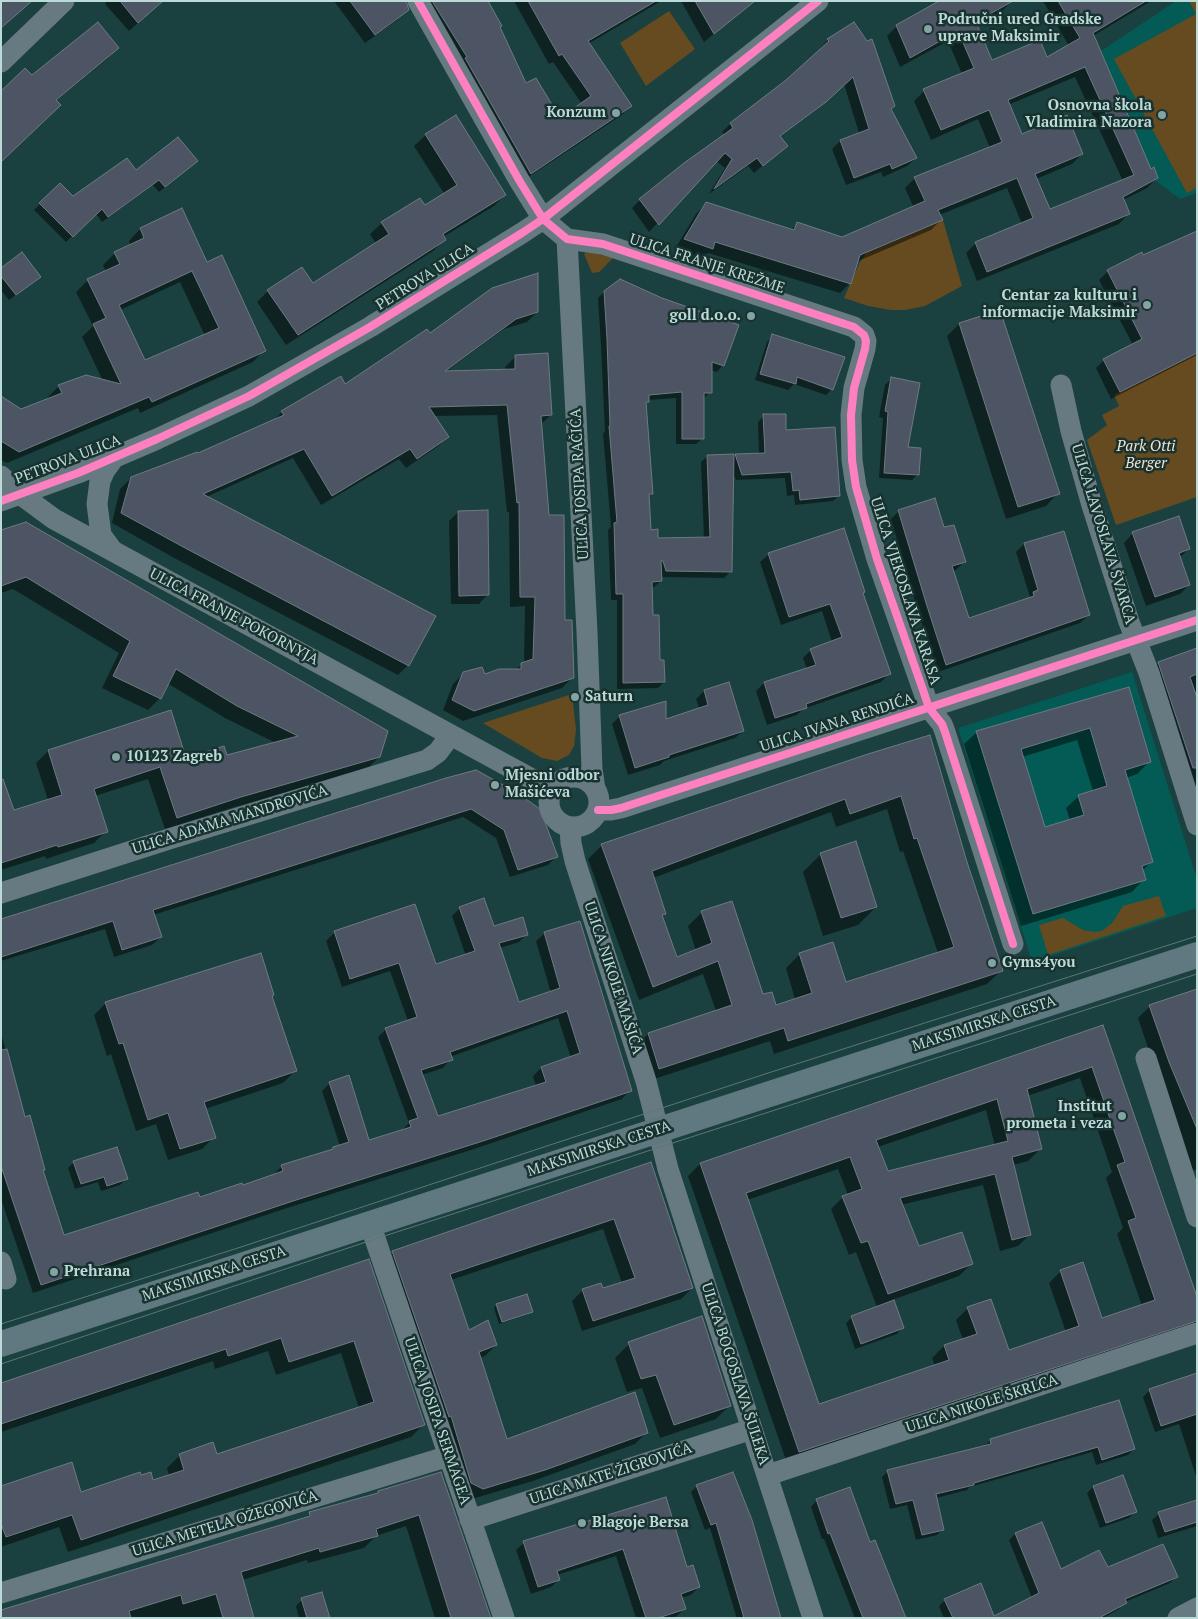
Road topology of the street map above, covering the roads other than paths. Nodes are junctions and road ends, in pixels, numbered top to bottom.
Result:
1 (64, 1) edge
2 (418, 1) edge
3 (818, 1) edge
4 (1, 62) edge
5 (543, 218) junction
6 (567, 239) junction
7 (864, 335) joint
8 (1061, 385) dead end
9 (113, 458) junction
10 (1, 476) edge
11 (11, 497) edge
12 (113, 551) junction
13 (1197, 620) edge
14 (1137, 640) junction
15 (929, 708) junction
16 (450, 736) junction
17 (596, 789) junction
18 (552, 790) junction
19 (598, 810) junction
20 (1197, 825) edge
21 (570, 827) junction
22 (1, 893) edge
23 (1013, 944) dead end
24 (1197, 955) edge
25 (1146, 1058) dead end
26 (659, 1129) junction
27 (1197, 1217) edge
28 (370, 1224) junction
29 (1197, 1333) edge
30 (1, 1344) edge
31 (752, 1429) junction
32 (449, 1456) junction
33 (768, 1475) junction
34 (470, 1520) junction
35 (1, 1593) edge
36 (1197, 1608) edge
37 (504, 1618) edge
38 (812, 1618) edge
39 (1178, 1618) edge

1 - 4 street
2 - 5 street
3 - 5 street, PETROVA ULICA
5 - 6 street
5 - 9 street, PETROVA ULICA
6 - 7 street, ULICA FRANJE KREŽME
6 - 17 street, ULICA JOSIPA RAČIĆA
7 - 15 street, ULICA VJEKOSLAVA KARASA
8 - 14 street, ULICA LAVOSLAVA ŠVARCA
9 - 11 street, PETROVA ULICA
9 - 12 street
10 - 11 street, ULICA FRANJE POKORNYJA
11 - 12 street, ULICA FRANJE POKORNYJA
12 - 16 street, ULICA FRANJE POKORNYJA
13 - 14 street, ULICA IVANA RENDIĆA
14 - 15 street, ULICA IVANA RENDIĆA
14 - 20 street, ULICA LAVOSLAVA ŠVARCA
15 - 19 street, ULICA IVANA RENDIĆA
15 - 23 street, ULICA VJEKOSLAVA KARASA
16 - 18 street, ULICA FRANJE POKORNYJA
16 - 22 street, ULICA ADAMA MANDROVIĆA
17 - 18 street
17 - 19 street
18 - 21 street
19 - 21 street
21 - 26 street, ULICA NIKOLE MAŠIĆA
24 - 26 main road, MAKSIMIRSKA CESTA
25 - 27 street
26 - 28 main road, MAKSIMIRSKA CESTA
26 - 31 street, ULICA BOGOSLAVA ŠULEKA
28 - 30 main road, MAKSIMIRSKA CESTA
28 - 32 street, ULICA JOSIPA SERMAGEA
29 - 33 street, ULICA NIKOLE ŠKRLCA
31 - 33 street, ULICA BOGOSLAVA ŠULEKA
31 - 34 street, ULICA MATE ŽIGROVIĆA
32 - 34 street, ULICA JOSIPA SERMAGEA
32 - 35 street, ULICA METELA OŽEGOVIĆA
33 - 38 street, ULICA BOGOSLAVA ŠULEKA
34 - 37 street, ULICA JOSIPA SERMAGEA
36 - 39 street

